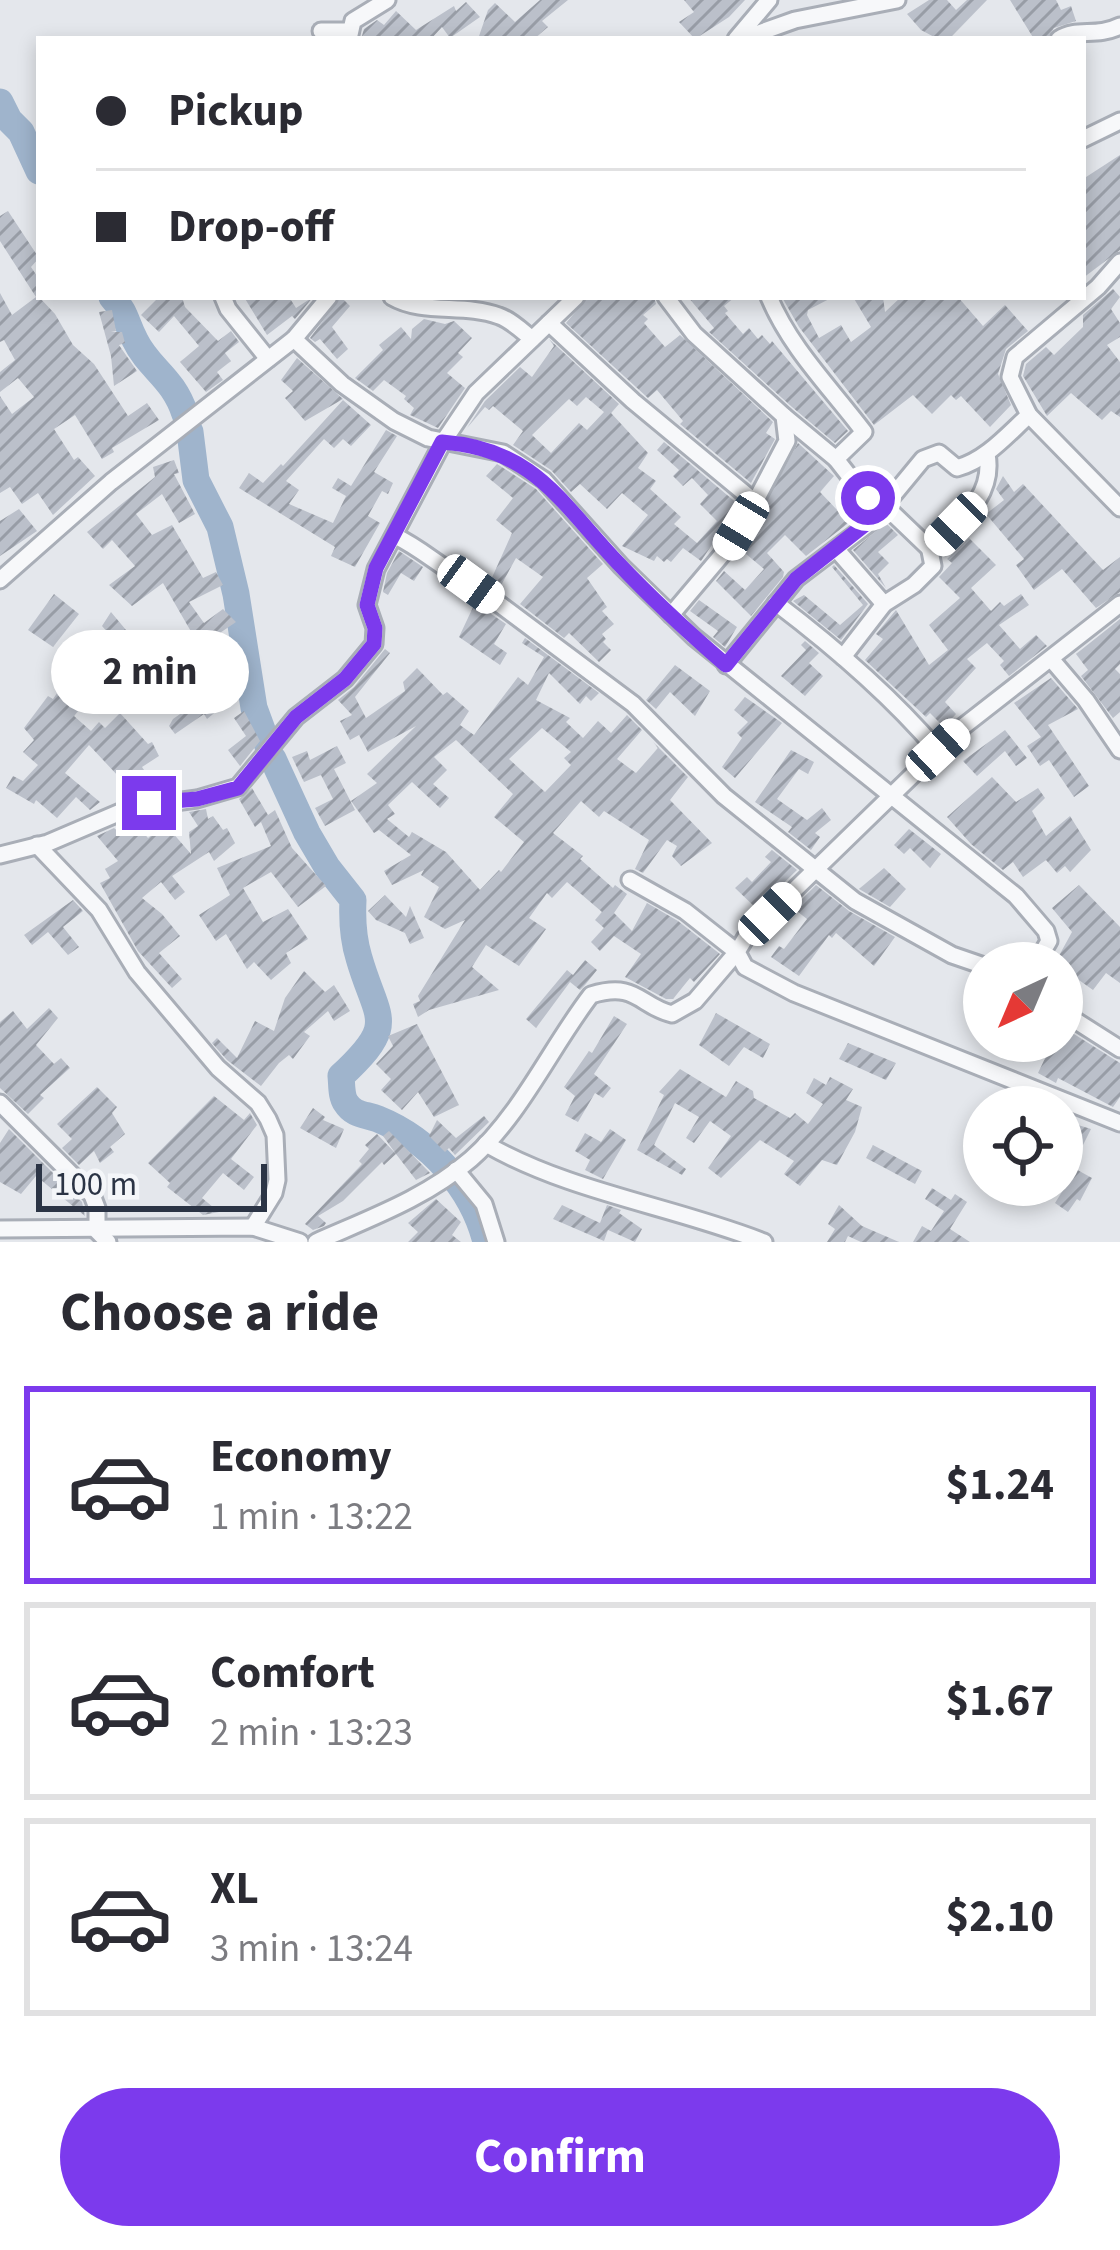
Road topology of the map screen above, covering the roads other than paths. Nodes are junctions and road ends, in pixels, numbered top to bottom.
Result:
1 (386, 0) edge
2 (769, 0) edge
3 (897, 0) edge
4 (1120, 26) edge
5 (321, 31) dead end
6 (349, 35) edge
7 (741, 36) edge
8 (748, 36) edge
9 (1066, 36) edge
10 (1120, 121) edge
11 (1086, 138) edge
12 (1120, 262) edge
13 (1086, 297) edge
14 (224, 300) edge
15 (326, 300) edge
16 (400, 300) edge
17 (573, 300) edge
18 (668, 300) edge
19 (770, 300) edge
20 (1083, 300) edge
21 (549, 323) junction
22 (294, 338) junction
23 (532, 339) junction
24 (268, 359) junction
25 (784, 416) junction
26 (1029, 416) junction
27 (442, 442) junction
28 (987, 454) junction
29 (836, 459) junction
30 (755, 502) junction
31 (882, 507) junction
32 (1120, 508) edge
33 (395, 536) junction
34 (837, 550) junction
35 (931, 550) junction
36 (0, 580) edge
37 (776, 604) junction
38 (884, 604) junction
39 (1120, 604) edge
40 (670, 615) junction
41 (843, 658) junction
42 (1052, 660) junction
43 (726, 665) junction
44 (1120, 749) edge
45 (938, 750) junction
46 (890, 796) junction
47 (37, 845) junction
48 (0, 855) edge
49 (817, 867) junction
50 (630, 880) dead end
51 (1047, 942) edge
52 (737, 952) junction
53 (963, 959) edge
54 (1083, 1025) edge
55 (1120, 1049) edge
56 (0, 1102) edge
57 (1120, 1123) edge
58 (486, 1144) junction
59 (456, 1171) junction
60 (253, 1227) junction
61 (0, 1229) edge
62 (103, 1236) edge
63 (300, 1242) edge
64 (316, 1242) edge
65 (496, 1242) edge
66 (764, 1242) edge

1 - 6 street
2 - 7 street
3 - 8 street
4 - 9 street
5 - 6 street
10 - 11 street
12 - 13 street
14 - 24 street
15 - 22 street
16 - 23 street
17 - 21 street
18 - 25 street
19 - 29 street
20 - 26 street
21 - 23 street
21 - 30 street
22 - 24 street
22 - 27 street
23 - 27 street
24 - 36 street
25 - 29 street
25 - 30 street
26 - 28 street
26 - 32 street
27 - 33 street
27 - 40 street
28 - 31 street
28 - 35 street
29 - 31 street
30 - 40 street
31 - 34 street
31 - 35 street
33 - 47 street
33 - 49 street
34 - 37 street
34 - 38 street
35 - 38 street
37 - 41 street
37 - 43 street
38 - 41 street
39 - 42 street
40 - 43 street
41 - 45 street
42 - 44 street
42 - 45 street
43 - 46 street
45 - 46 street
46 - 49 street
46 - 51 street
47 - 48 street
47 - 60 street
49 - 52 street
49 - 53 street
50 - 52 street
52 - 57 street
52 - 58 street
54 - 55 street
56 - 62 street
58 - 59 street
58 - 66 street
59 - 64 street
59 - 65 street
60 - 62 street
60 - 63 street
61 - 62 street

